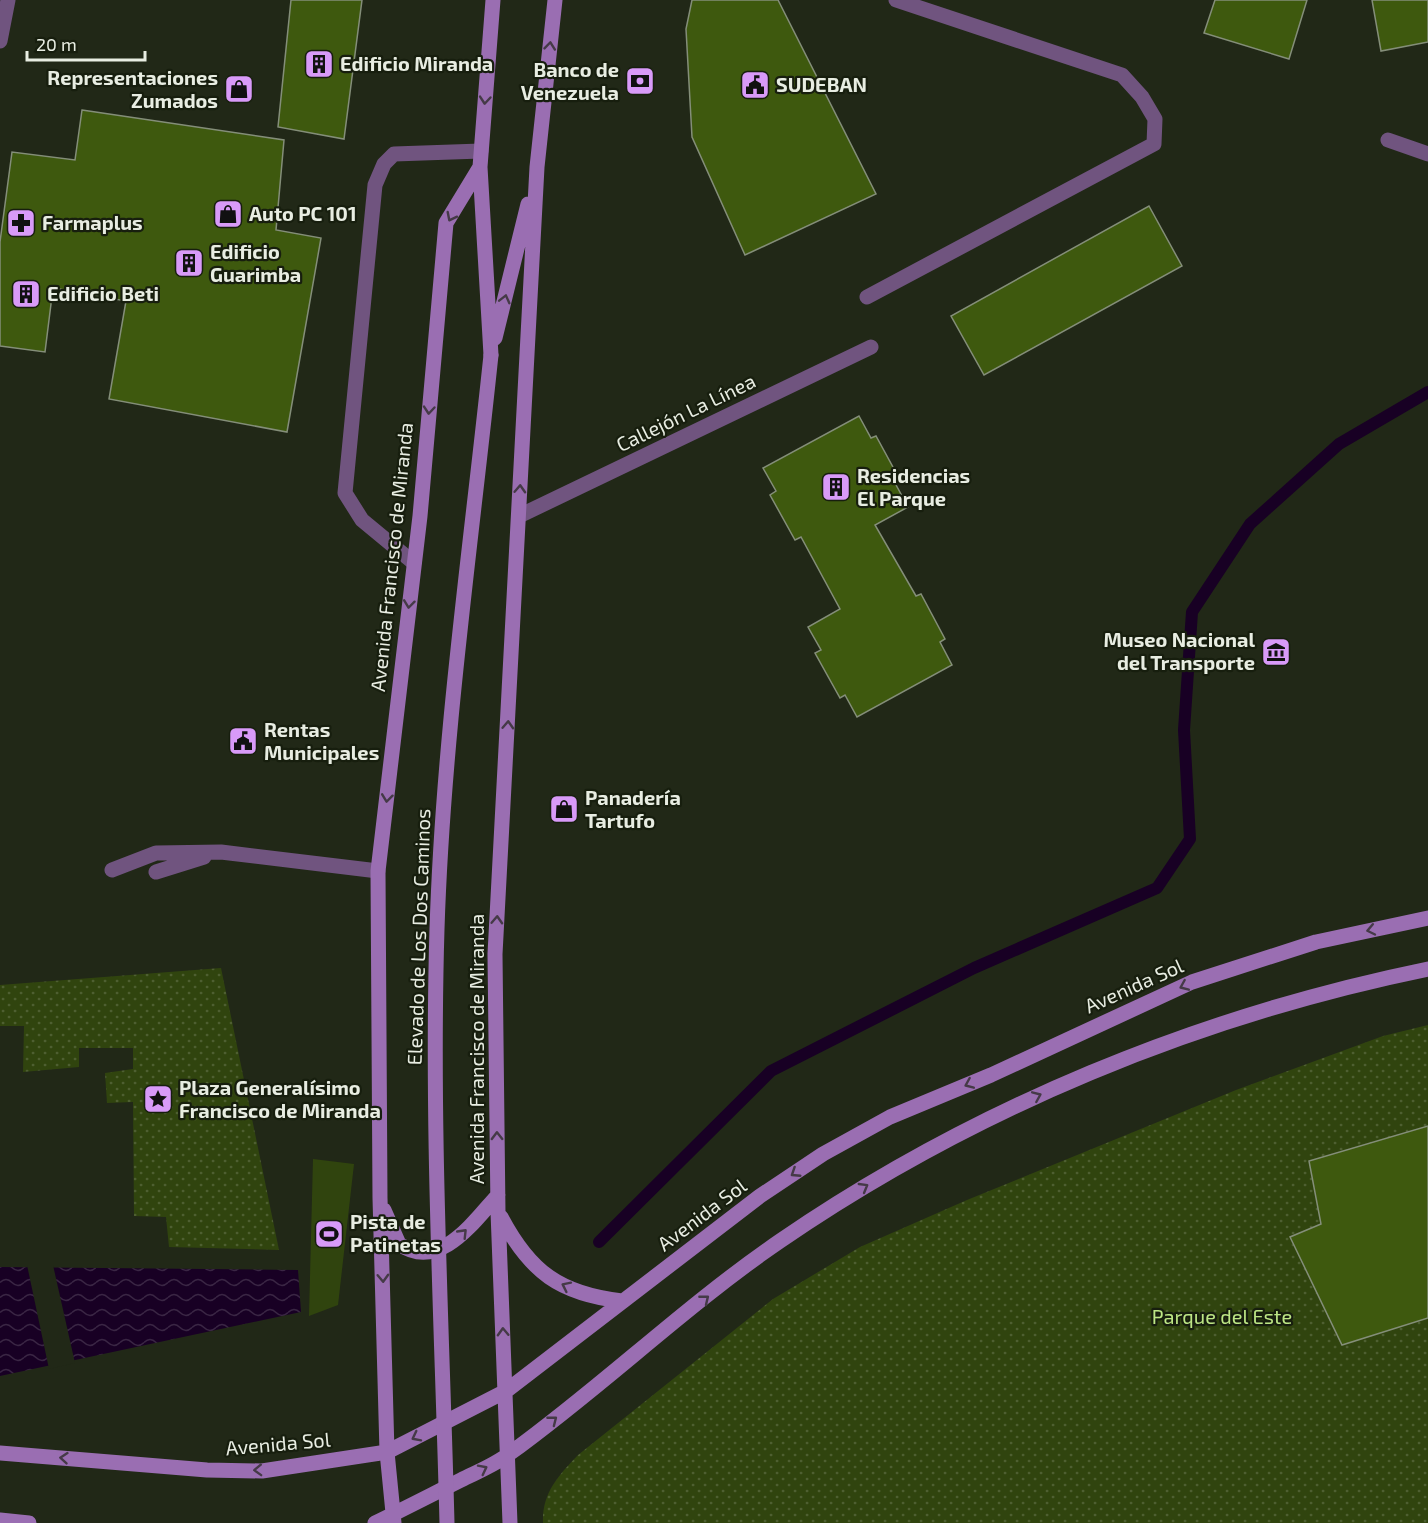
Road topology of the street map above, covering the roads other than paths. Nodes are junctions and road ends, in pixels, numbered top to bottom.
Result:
1 (8, 0) edge
2 (493, 0) edge
3 (555, 0) edge
4 (896, 0) edge
5 (0, 41) edge
6 (1388, 140) dead end
7 (1428, 154) edge
8 (481, 159) junction
9 (537, 166) junction
10 (867, 297) dead end
11 (871, 347) dead end
12 (491, 355) junction
13 (519, 516) junction
14 (414, 563) junction
15 (221, 852) junction
16 (112, 870) dead end
17 (378, 871) junction
18 (156, 872) dead end
19 (1428, 918) edge
20 (1428, 969) edge
21 (498, 1194) junction
22 (380, 1198) junction
23 (498, 1212) junction
24 (622, 1300) junction
25 (506, 1391) junction
26 (387, 1452) junction
27 (0, 1453) edge
28 (507, 1456) junction
29 (393, 1519) edge
30 (0, 1520) edge
31 (29, 1523) edge
32 (375, 1523) edge
33 (447, 1523) edge
34 (510, 1523) edge

1 - 5 street
2 -> 8 main road, Avenida Francisco de Miranda
9 -> 3 main road, Avenida Francisco de Miranda
4 - 10 street
6 - 7 street
8 - 12 main road, Elevado de Los Dos Caminos
8 -> 14 main road, Avenida Francisco de Miranda
8 - 14 street
12 -> 9 main road, Elevado de Los Dos Caminos
13 -> 9 main road, Avenida Francisco de Miranda
11 - 13 street, Callejón La Línea
12 - 33 main road, Elevado de Los Dos Caminos, bridge
21 -> 13 main road, Avenida Francisco de Miranda
14 -> 17 main road, Avenida Francisco de Miranda
15 - 16 street
15 - 17 street
15 - 18 street
17 - 22 main road, Avenida Francisco de Miranda
19 -> 24 main road, Avenida Sol
28 -> 20 main road
22 -> 21 main road
21 - 23 main road, Avenida Francisco de Miranda
22 -> 26 main road, Avenida Francisco de Miranda
24 -> 23 main road
25 -> 23 main road, Avenida Francisco de Miranda
24 - 25 main road, Avenida Sol
25 -> 26 main road, Avenida Sol
25 - 28 main road, Avenida Francisco de Miranda
26 -> 27 main road, Avenida Sol
26 - 29 main road, Avenida Francisco de Miranda
29 -> 28 main road
28 - 34 main road, Avenida Francisco de Miranda
29 - 32 main road
30 - 31 main road

